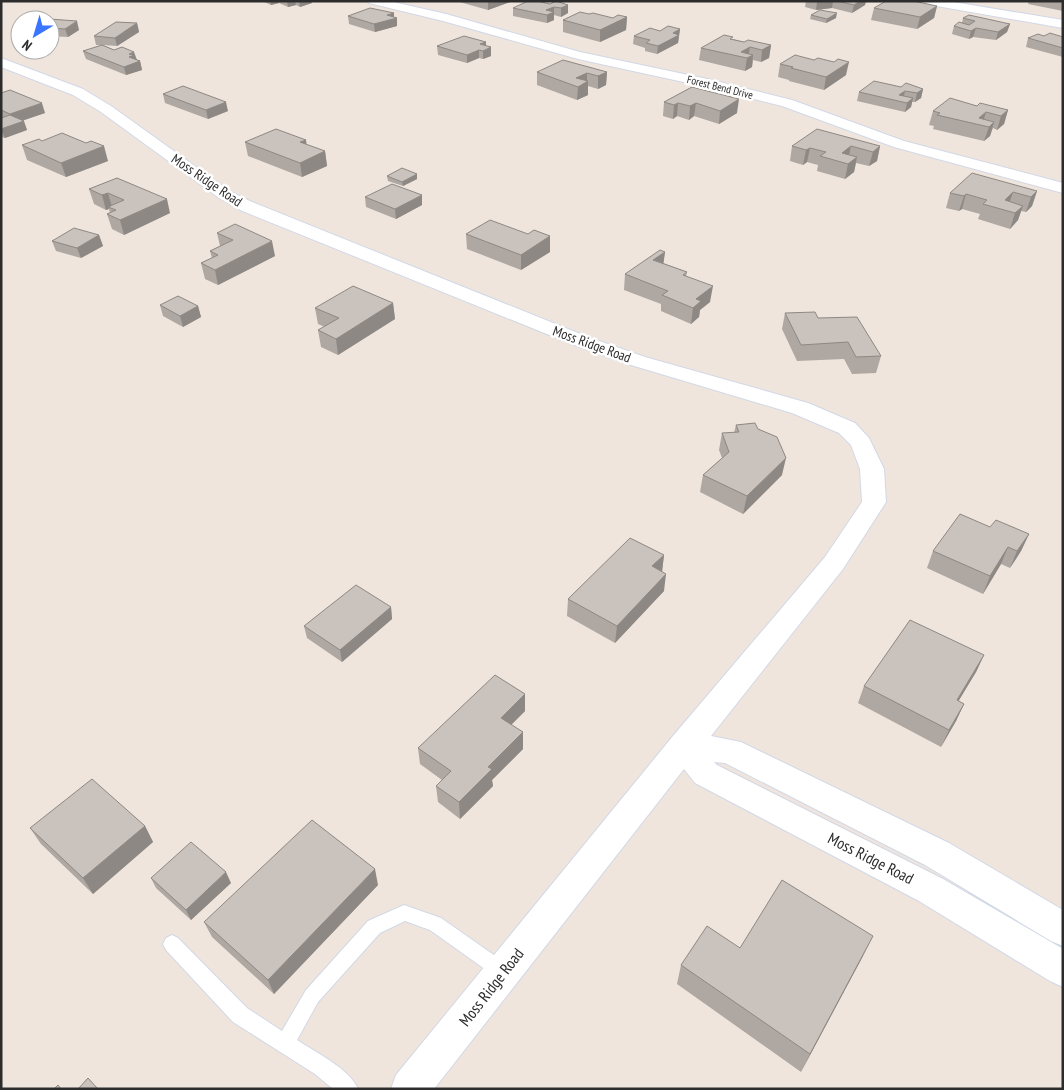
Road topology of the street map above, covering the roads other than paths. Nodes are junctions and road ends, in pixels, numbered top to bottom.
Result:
1 (373, 1) edge
2 (925, 1) edge
3 (1063, 24) edge
4 (1, 62) edge
5 (1063, 188) edge
6 (684, 745) junction
7 (1063, 929) edge
8 (172, 944) dead end
9 (1063, 969) edge
10 (503, 972) junction
11 (285, 1044) junction
12 (348, 1089) edge
13 (410, 1089) edge

1 - 5 street, Forest Bend Drive
2 - 3 street
4 - 6 street, Moss Ridge Road
6 - 7 street
6 - 9 street, Moss Ridge Road
6 - 10 street, Moss Ridge Road
8 - 11 lane
10 - 11 lane
10 - 13 street, Moss Ridge Road
11 - 12 lane

